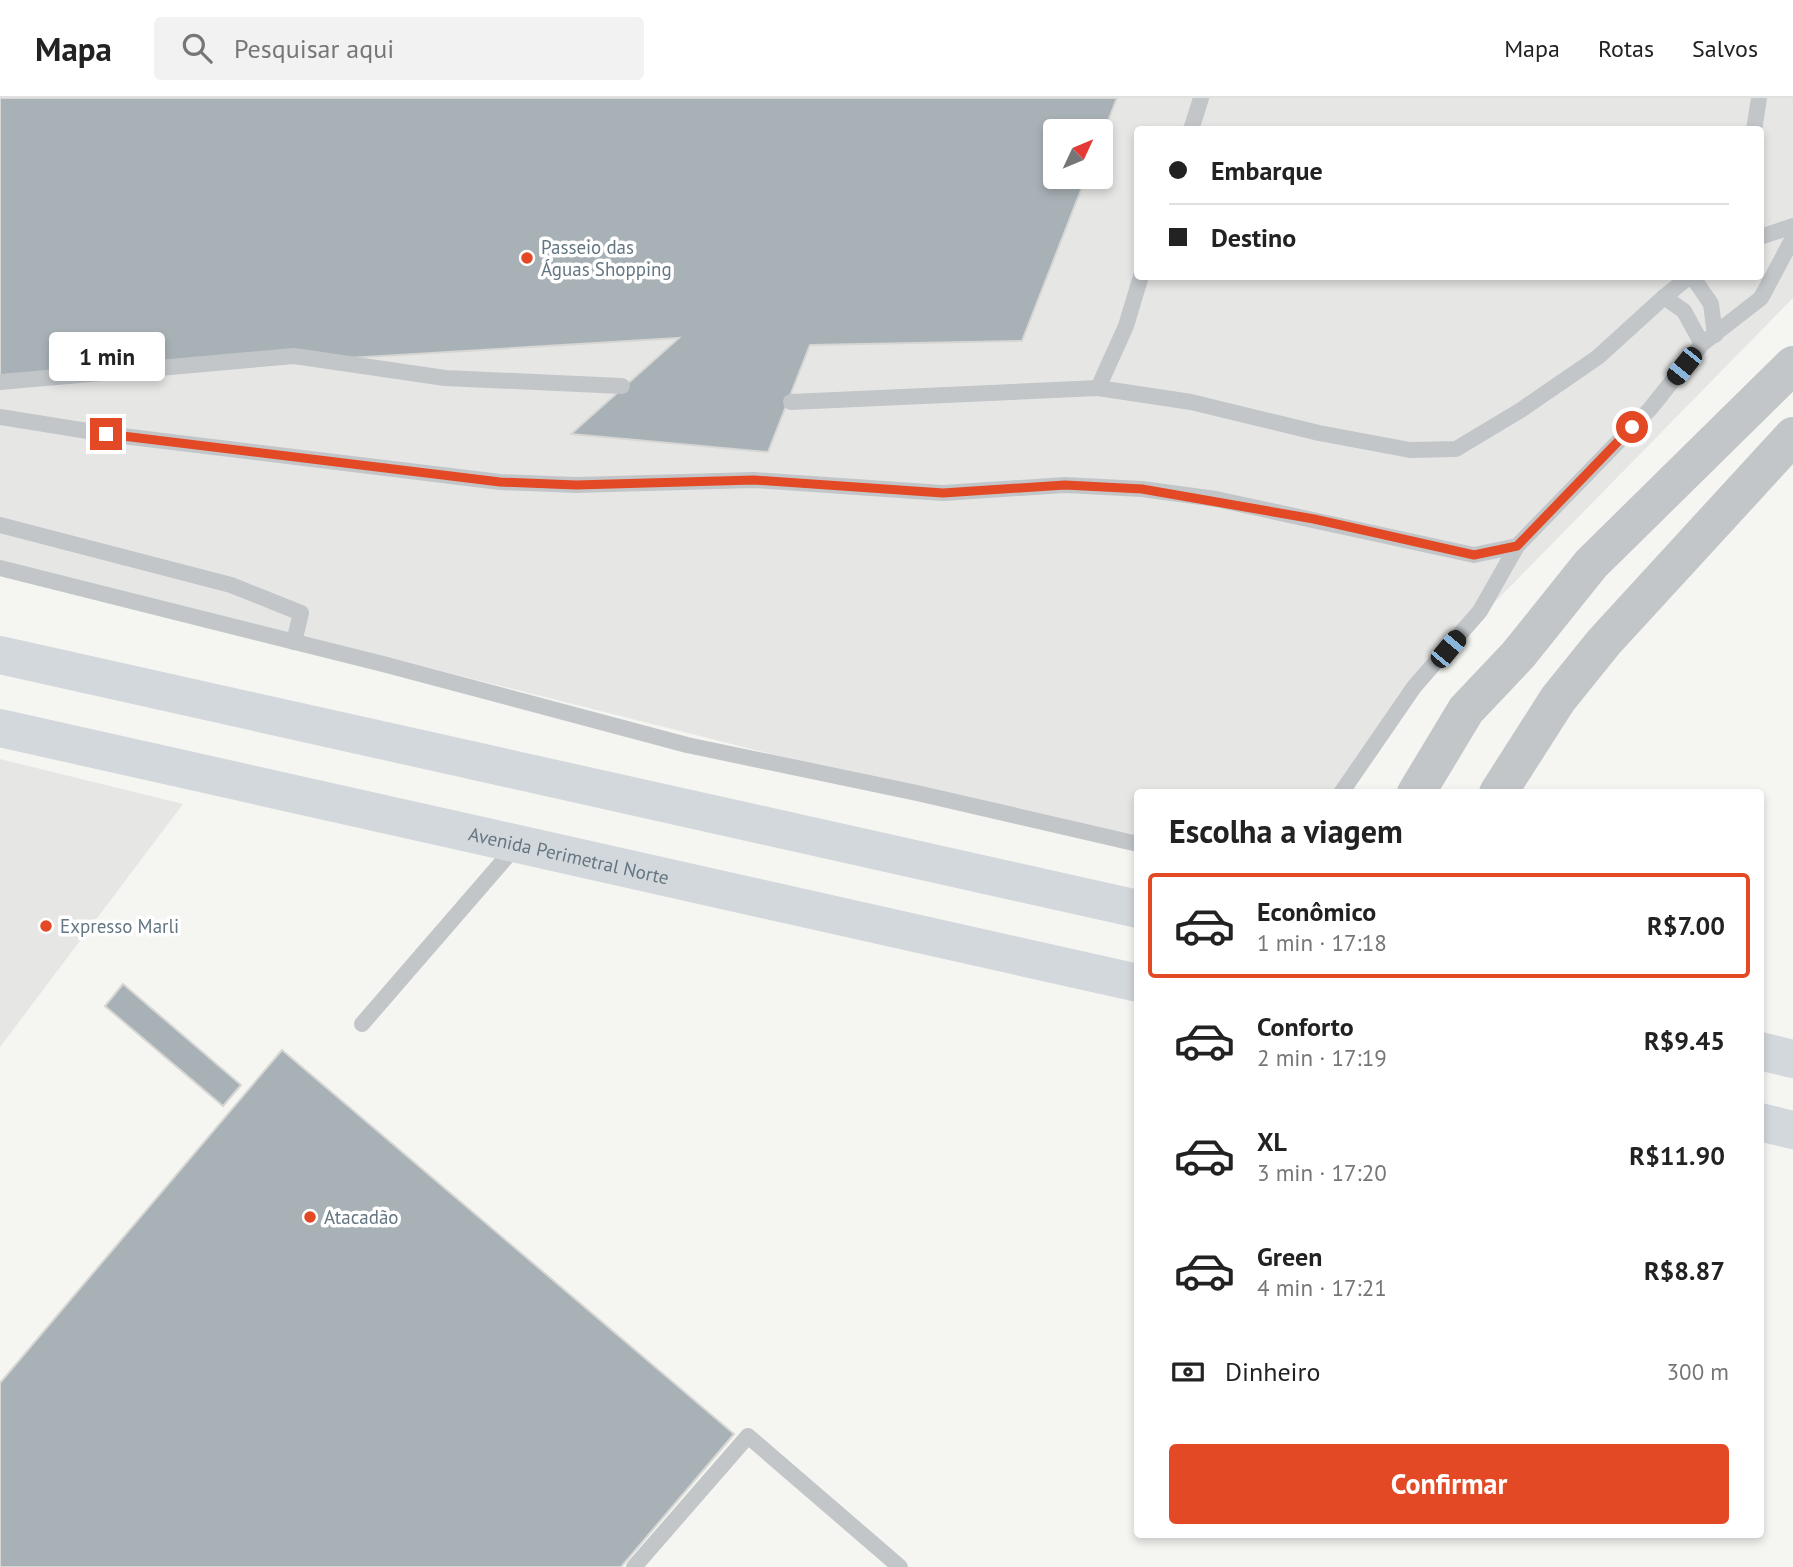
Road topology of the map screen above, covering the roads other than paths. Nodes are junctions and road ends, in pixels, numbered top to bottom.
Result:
1 (1201, 98) edge
2 (1759, 98) edge
3 (1192, 126) edge
4 (1755, 126) edge
5 (1793, 226) edge
6 (1764, 236) edge
7 (1793, 238) edge
8 (1140, 280) edge
9 (1686, 280) edge
10 (1694, 280) edge
11 (1664, 297) junction
12 (1709, 340) junction
13 (1793, 365) edge
14 (0, 382) edge
15 (622, 386) dead end
16 (1098, 388) junction
17 (791, 402) dead end
18 (0, 417) edge
19 (1793, 436) edge
20 (0, 525) edge
21 (1517, 546) junction
22 (0, 568) edge
23 (294, 642) junction
24 (0, 655) edge
25 (0, 728) edge
26 (1344, 789) edge
27 (1425, 789) edge
28 (1501, 789) edge
29 (1134, 843) edge
30 (517, 845) junction
31 (1134, 908) edge
32 (1134, 981) edge
33 (362, 1024) dead end
34 (1764, 1052) edge
35 (1793, 1059) edge
36 (1764, 1123) edge
37 (1793, 1130) edge
38 (634, 1567) edge
39 (901, 1567) edge

1 - 3 lane
2 - 4 lane
5 - 6 lane
7 - 12 lane
8 - 16 lane
9 - 11 lane
10 - 12 lane
11 - 12 lane
11 - 16 lane
12 - 21 lane
13 - 27 street
14 - 15 lane
16 - 17 lane
18 - 21 lane
19 - 28 street
20 - 23 lane
21 - 26 lane
22 - 23 lane
23 - 29 lane
24 - 31 highway
25 - 30 highway, Avenida Perimetral Norte
30 - 32 highway, Avenida Perimetral Norte
30 - 33 lane
34 - 35 highway
36 - 37 highway
38 - 39 lane

